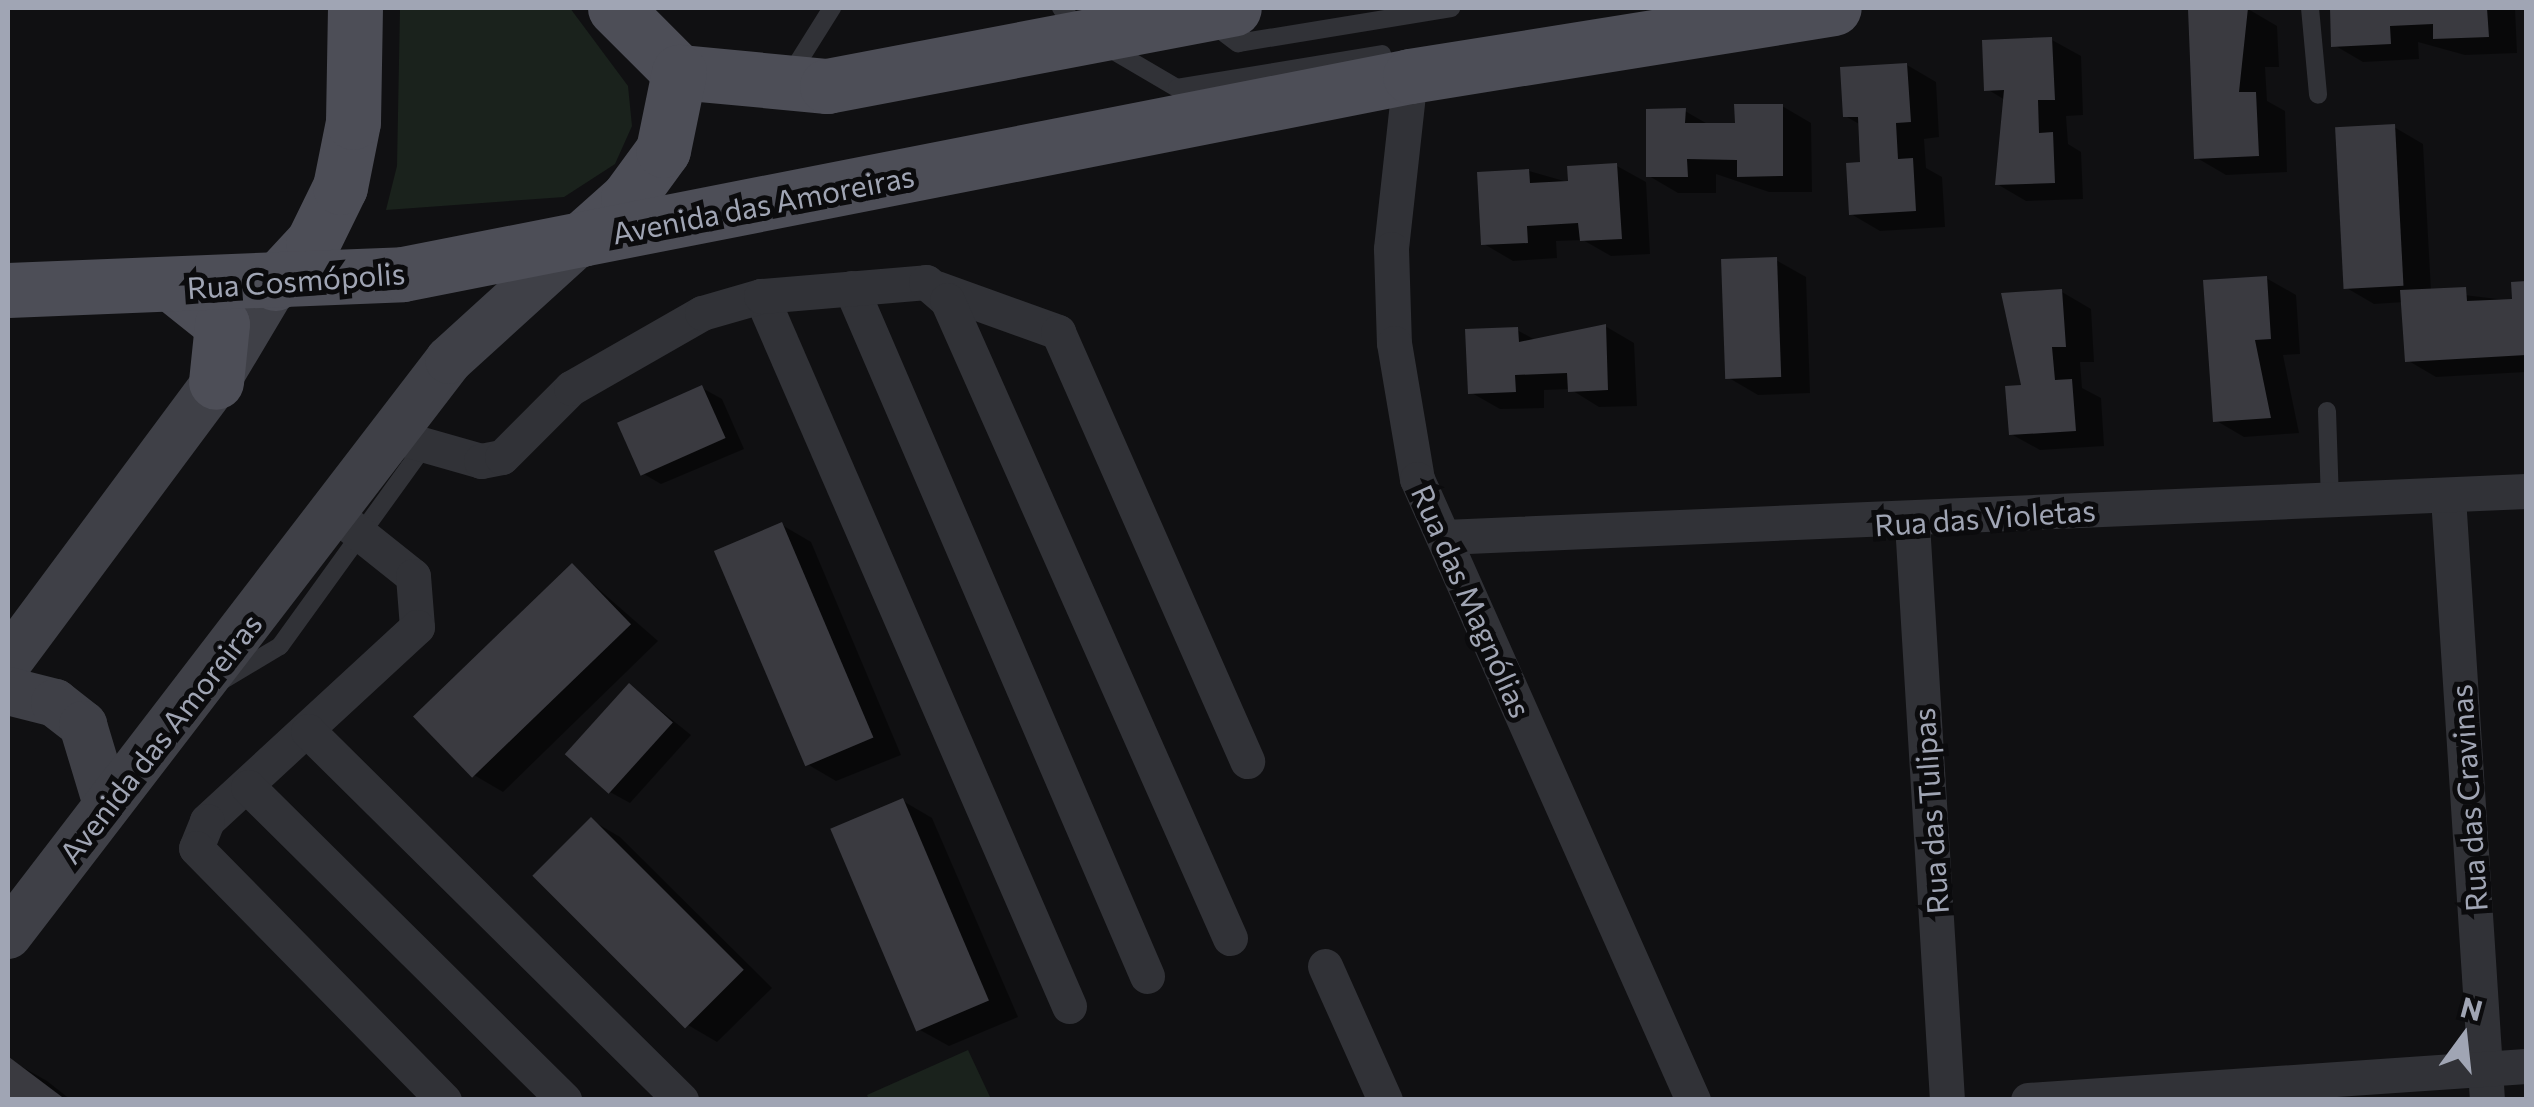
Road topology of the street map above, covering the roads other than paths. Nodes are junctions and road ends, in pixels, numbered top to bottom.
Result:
1 (356, 8) edge
2 (615, 8) edge
3 (832, 8) edge
4 (1452, 8) edge
5 (1834, 8) edge
6 (2310, 8) edge
7 (1208, 9) edge
8 (1073, 21) edge
9 (1412, 62) junction
10 (679, 72) junction
11 (782, 85) junction
12 (2318, 95) dead end
13 (581, 240) junction
14 (275, 283) junction
15 (851, 288) junction
16 (936, 288) junction
17 (178, 289) junction
18 (8, 290) edge
19 (761, 296) junction
20 (216, 382) junction
21 (2327, 411) dead end
22 (407, 440) junction
23 (2526, 491) edge
24 (2448, 496) junction
25 (2330, 501) junction
26 (349, 523) junction
27 (1912, 523) junction
28 (1444, 537) junction
29 (8, 662) edge
30 (8, 691) edge
31 (308, 731) junction
32 (1247, 761) dead end
33 (248, 787) junction
34 (106, 802) junction
35 (8, 935) edge
36 (1230, 938) dead end
37 (1325, 966) dead end
38 (1147, 976) dead end
39 (1069, 1006) dead end
40 (2526, 1066) edge
41 (2486, 1084) edge
42 (1691, 1098) edge
43 (444, 1100) edge
44 (564, 1100) edge
45 (681, 1100) edge
46 (1386, 1100) edge
47 (1947, 1100) edge
48 (2028, 1100) edge

1 - 14 main road
2 - 10 main road
3 - 11 lane
4 - 7 lane
5 - 9 main road, Avenida das Amoreiras
6 - 12 lane
7 - 8 main road
8 - 9 lane
8 - 11 main road
9 - 13 main road, Avenida das Amoreiras
9 - 28 street, Rua das Magnólias
10 - 11 main road
10 - 13 main road
13 - 14 main road, Rua Cosmópolis
13 - 22 main road, Avenida das Amoreiras
14 - 17 main road, Rua Cosmópolis
14 - 20 main road
15 - 16 street
15 - 19 street
15 - 38 street
16 - 32 street
16 - 36 street
17 - 18 main road, Rua Cosmópolis
17 - 20 main road
19 - 22 street
19 - 39 street
20 - 29 main road
21 - 25 lane
22 - 26 main road, Avenida das Amoreiras
23 - 24 street, Rua das Violetas
24 - 25 street, Rua das Violetas
24 - 41 street, Rua das Cravinas
25 - 27 street, Rua das Violetas
26 - 31 street
26 - 34 main road, Avenida das Amoreiras
27 - 28 street, Rua das Violetas
27 - 47 street, Rua das Tulipas
28 - 42 street, Rua das Magnólias
30 - 34 main road
31 - 33 street
31 - 45 street
33 - 43 street
33 - 44 street
34 - 35 main road, Avenida das Amoreiras
37 - 46 street
40 - 41 street
41 - 48 street

